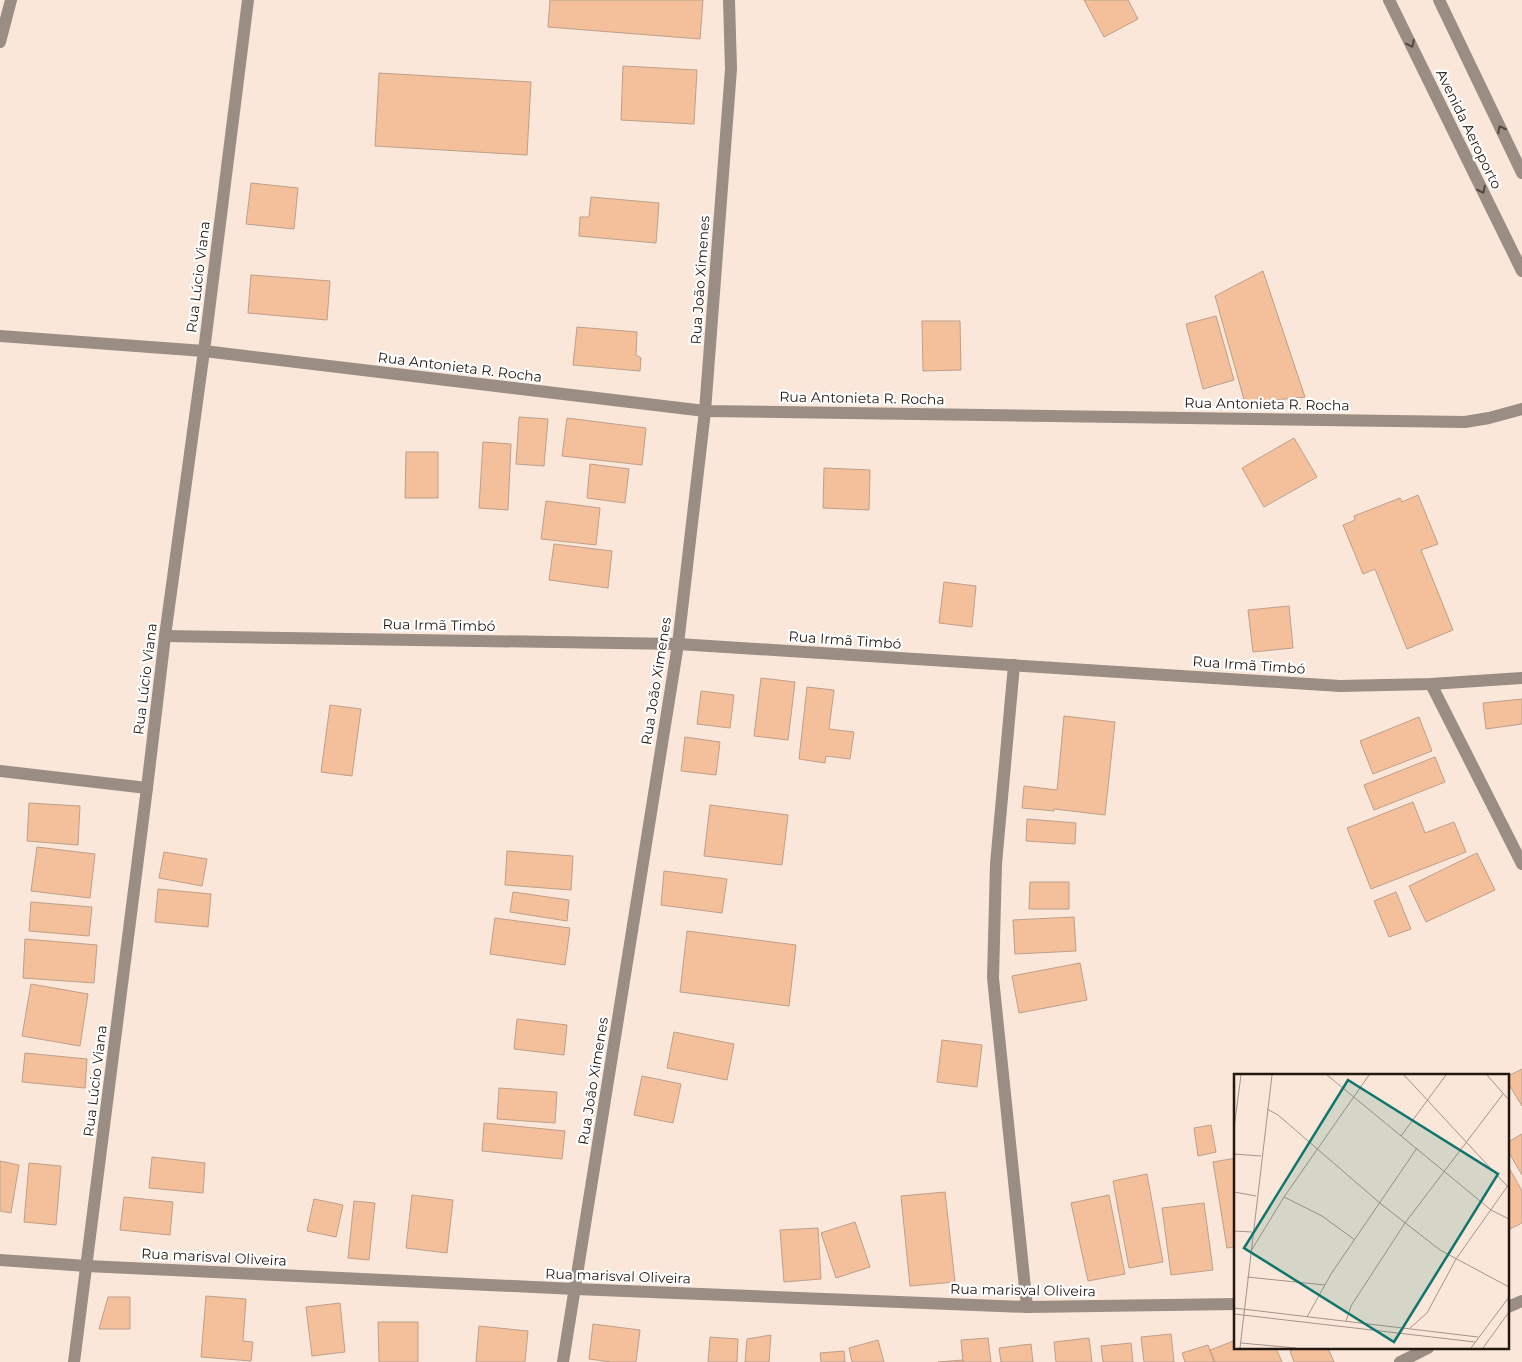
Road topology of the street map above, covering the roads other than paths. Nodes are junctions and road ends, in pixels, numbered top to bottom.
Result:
1 (11, 0) edge
2 (248, 0) edge
3 (729, 0) edge
4 (1389, 0) edge
5 (1439, 0) edge
6 (0, 42) edge
7 (1522, 173) edge
8 (1522, 271) edge
9 (0, 336) edge
10 (204, 351) junction
11 (1522, 409) edge
12 (705, 411) junction
13 (164, 636) junction
14 (678, 644) junction
15 (1014, 665) junction
16 (1522, 678) edge
17 (1431, 684) junction
18 (0, 770) edge
19 (147, 788) junction
20 (1522, 864) edge
21 (0, 1260) edge
22 (87, 1266) junction
23 (575, 1289) junction
24 (1522, 1300) edge
25 (1234, 1304) edge
26 (1510, 1307) edge
27 (1027, 1308) junction
28 (1424, 1350) edge
29 (74, 1362) edge
30 (563, 1362) edge
31 (1400, 1362) edge

1 - 6 street
2 - 10 street, Rua Lúcio Viana
3 - 12 street, Rua João Ximenes
4 -> 8 street, Avenida Aeroporto
7 -> 5 street, Avenida Aeroporto
9 - 10 street, Rua Antonieta R. Rocha
10 - 12 street, Rua Antonieta R. Rocha
10 - 13 street, Rua Lúcio Viana
11 - 12 street, Rua Antonieta R. Rocha
12 - 14 street, Rua João Ximenes
13 - 14 street, Rua Irmã Timbó
13 - 19 street, Rua Lúcio Viana
14 - 15 street, Rua Irmã Timbó
14 - 23 street, Rua João Ximenes
15 - 17 street, Rua Irmã Timbó
15 - 27 street
16 - 17 street, Rua Irmã Timbó
17 - 20 street
18 - 19 street
19 - 22 street, Rua Lúcio Viana
21 - 22 street, Rua marisval Oliveira
22 - 23 street, Rua marisval Oliveira
22 - 29 street, Rua Lúcio Viana
23 - 27 street, Rua marisval Oliveira
23 - 30 street, Rua João Ximenes
24 - 26 street
25 - 27 street, Rua marisval Oliveira
28 - 31 street

